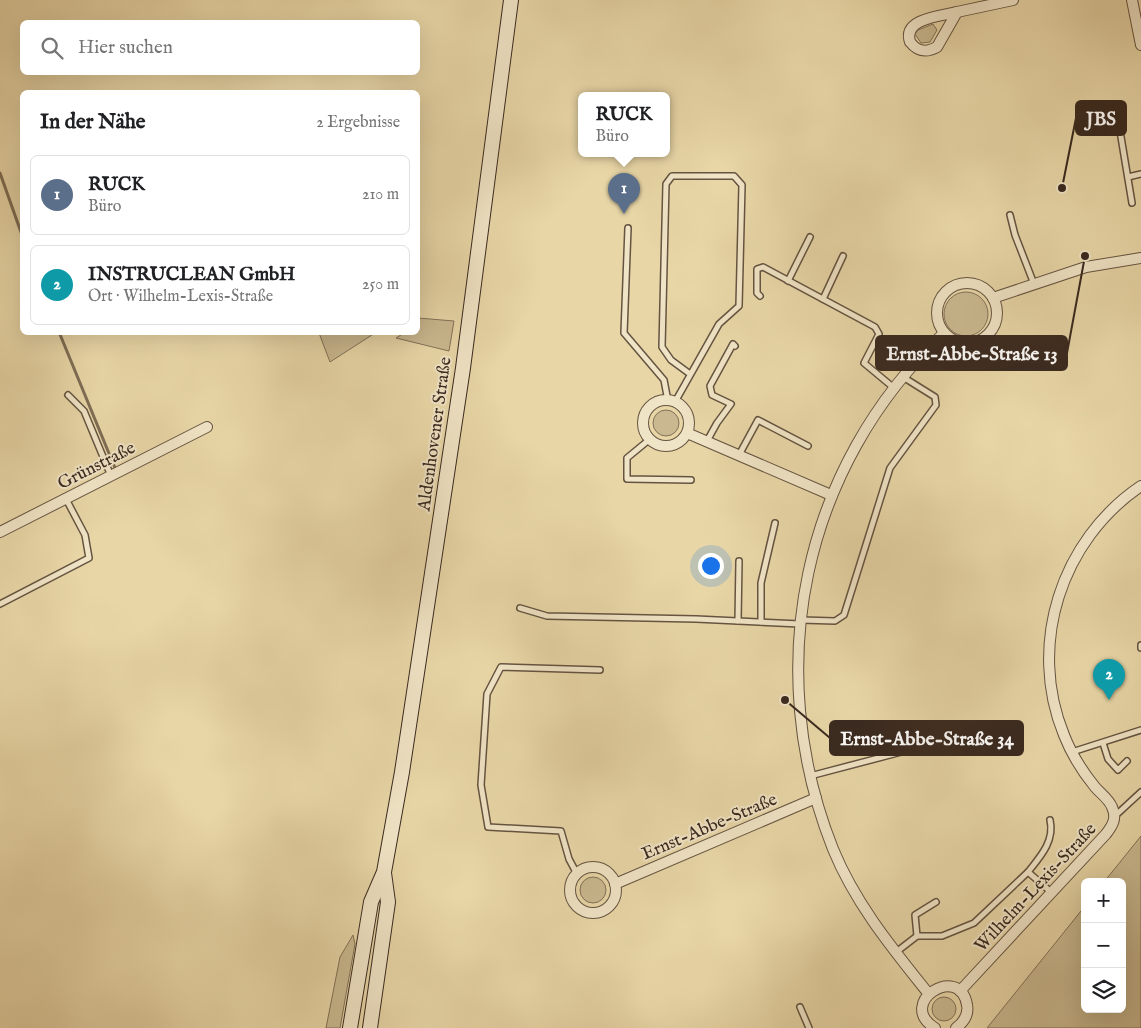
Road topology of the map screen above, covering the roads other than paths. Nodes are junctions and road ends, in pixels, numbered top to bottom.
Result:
1 (511, 0) edge
2 (1013, 0) edge
3 (1132, 0) edge
4 (957, 12) junction
5 (1141, 43) edge
6 (1119, 125) dead end
7 (1141, 174) edge
8 (1128, 177) junction
9 (1132, 203) dead end
10 (1010, 215) dead end
11 (628, 228) dead end
12 (810, 237) dead end
13 (843, 256) dead end
14 (1141, 258) edge
15 (788, 280) junction
16 (1034, 284) junction
17 (760, 296) dead end
18 (993, 298) junction
19 (822, 299) junction
20 (944, 332) junction
21 (735, 346) dead end
22 (690, 374) junction
23 (903, 377) junction
24 (895, 388) junction
25 (68, 395) dead end
26 (671, 401) junction
27 (207, 428) dead end
28 (687, 433) junction
29 (650, 439) junction
30 (707, 442) junction
31 (808, 446) dead end
32 (739, 455) junction
33 (111, 476) junction
34 (691, 480) dead end
35 (1141, 486) edge
36 (831, 495) junction
37 (66, 499) junction
38 (775, 523) dead end
39 (0, 532) edge
40 (739, 561) dead end
41 (0, 604) edge
42 (520, 608) dead end
43 (738, 621) junction
44 (761, 622) junction
45 (800, 622) junction
46 (600, 670) dead end
47 (1141, 730) edge
48 (1103, 743) junction
49 (909, 750) dead end
50 (1072, 752) junction
51 (1127, 761) dead end
52 (810, 776) junction
53 (1141, 792) edge
54 (816, 798) junction
55 (1115, 817) junction
56 (1050, 820) dead end
57 (384, 872) junction
58 (1028, 872) junction
59 (577, 874) junction
60 (615, 884) junction
61 (1052, 892) junction
62 (936, 902) dead end
63 (917, 936) junction
64 (895, 953) junction
65 (960, 991) junction
66 (928, 993) junction
67 (800, 1007) dead end
68 (930, 1027) edge
69 (350, 1028) edge
70 (370, 1028) edge
71 (809, 1028) edge
72 (956, 1028) edge

1 - 57 main road, Aldenhovener Straße
2 - 4 street
3 - 5 street
4 - 4 street
6 - 8 lane
7 - 8 lane
8 - 9 lane
10 - 16 lane
11 - 26 lane
12 - 15 lane
13 - 19 lane
14 - 16 street
15 - 17 lane
15 - 19 lane
16 - 18 street
18 - 20 street
18 - 20 street
19 - 24 lane
20 - 23 street
21 - 30 lane
22 - 22 lane
22 - 26 lane
23 - 24 street
23 - 45 lane
24 - 36 street
25 - 33 lane
26 - 28 street
26 - 29 street
27 - 33 street, Grünstraße
28 - 29 street
28 - 30 street
29 - 34 lane
30 - 32 street
31 - 32 lane
32 - 36 street
33 - 37 street, Grünstraße
35 - 50 street, Wilhelm-Lexis-Straße
36 - 45 street
37 - 39 street, Grünstraße
37 - 41 lane
38 - 44 lane
40 - 43 lane
42 - 43 lane
43 - 44 lane
44 - 45 lane
45 - 52 street
46 - 59 lane
47 - 48 lane
48 - 50 lane
48 - 51 lane
49 - 52 lane
50 - 55 street, Wilhelm-Lexis-Straße
52 - 54 street
53 - 55 lane
54 - 60 street, Ernst-Abbe-Straße
54 - 64 street
55 - 61 street, Wilhelm-Lexis-Straße
56 - 58 lane
57 - 69 main road, Aldenhovener Straße
57 - 70 main road, Aldenhovener Straße
58 - 61 lane
58 - 63 lane
59 - 60 street
59 - 60 street
61 - 65 street, Wilhelm-Lexis-Straße
62 - 63 lane
63 - 64 lane
64 - 66 street
65 - 66 street
65 - 72 street
66 - 68 street
67 - 71 lane

